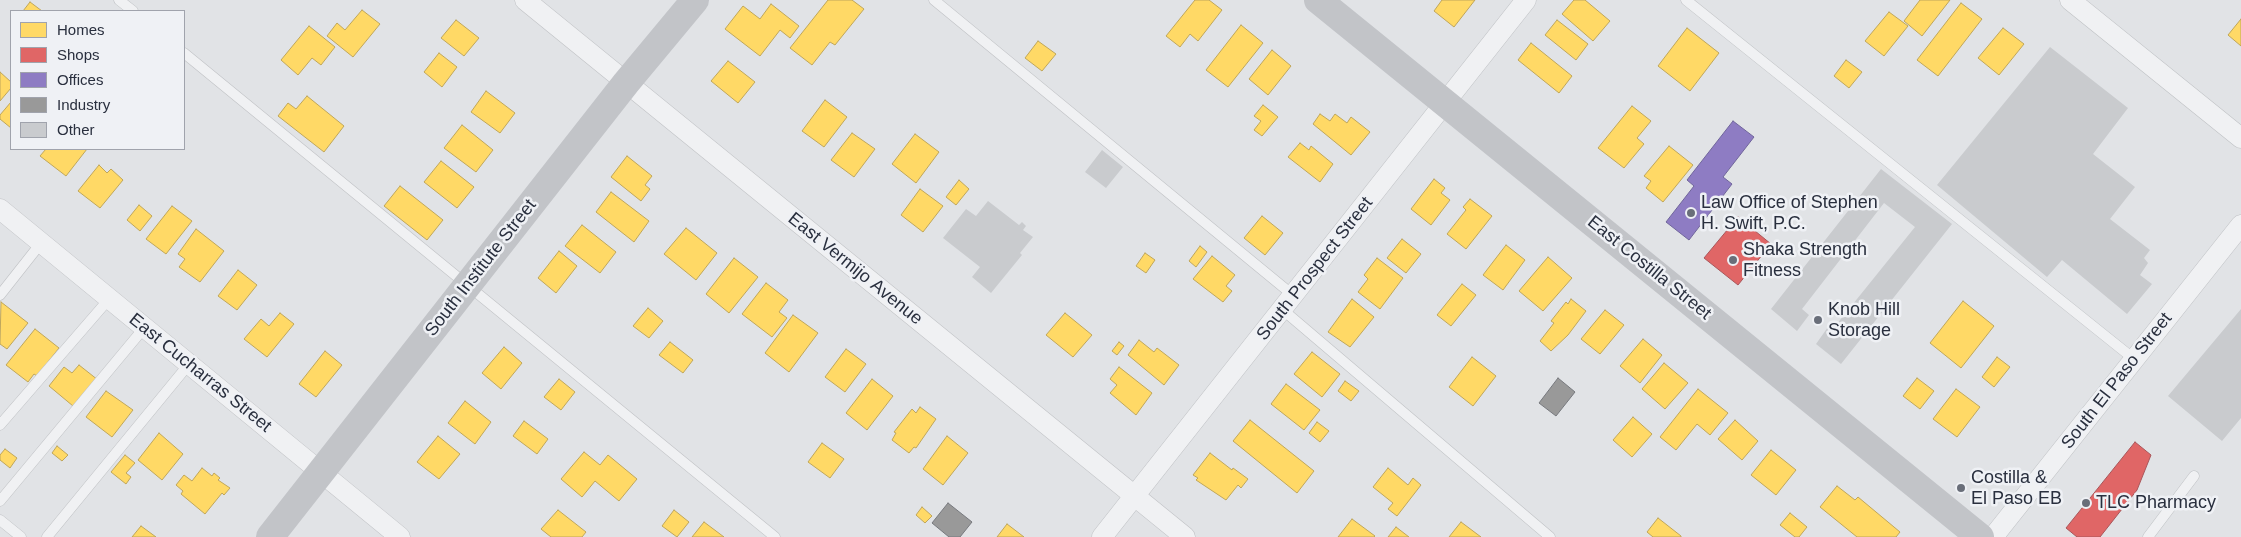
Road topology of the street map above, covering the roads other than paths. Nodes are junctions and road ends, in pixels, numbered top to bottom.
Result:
1 (119, 0) edge
2 (525, 0) edge
3 (695, 0) edge
4 (934, 0) edge
5 (1318, 0) edge
6 (1526, 0) edge
7 (1686, 0) edge
8 (2070, 0) edge
9 (132, 10) edge
10 (185, 54) edge
11 (626, 84) junction
12 (1445, 103) junction
13 (2241, 138) edge
14 (0, 210) edge
15 (2241, 224) edge
16 (41, 243) junction
17 (468, 285) junction
18 (0, 295) edge
19 (109, 299) junction
20 (1289, 303) junction
21 (144, 328) junction
22 (2134, 359) junction
23 (189, 364) junction
24 (0, 425) edge
25 (321, 472) junction
26 (2194, 476) dead end
27 (1135, 496) junction
28 (0, 500) edge
29 (0, 520) edge
30 (21, 537) edge
31 (47, 537) edge
32 (270, 537) edge
33 (400, 537) edge
34 (775, 537) edge
35 (1102, 537) edge
36 (1185, 537) edge
37 (1550, 537) edge
38 (1980, 537) edge
39 (1993, 537) edge
40 (2148, 537) edge

1 - 9 lane
2 - 11 street, East Vermijo Avenue
3 - 11 street, South Institute Street
4 - 20 lane
5 - 12 street, East Costilla Street
6 - 12 street, South Prospect Street
7 - 22 lane
8 - 13 street
10 - 17 lane
11 - 17 street, South Institute Street
11 - 27 street, East Vermijo Avenue
12 - 20 street, South Prospect Street
12 - 38 street, East Costilla Street
14 - 16 street, East Cucharras Street
15 - 22 street, South El Paso Street
16 - 18 lane
16 - 19 street, East Cucharras Street
17 - 25 street, South Institute Street
17 - 34 lane
19 - 21 street, East Cucharras Street
19 - 24 lane
20 - 27 street, South Prospect Street
20 - 37 lane
21 - 23 street, East Cucharras Street
21 - 28 lane
22 - 39 street, South El Paso Street
23 - 25 street, East Cucharras Street
23 - 31 lane
25 - 32 street, South Institute Street
25 - 33 street, East Cucharras Street
26 - 40 lane
27 - 35 street, South Prospect Street
27 - 36 street, East Vermijo Avenue
29 - 30 lane

